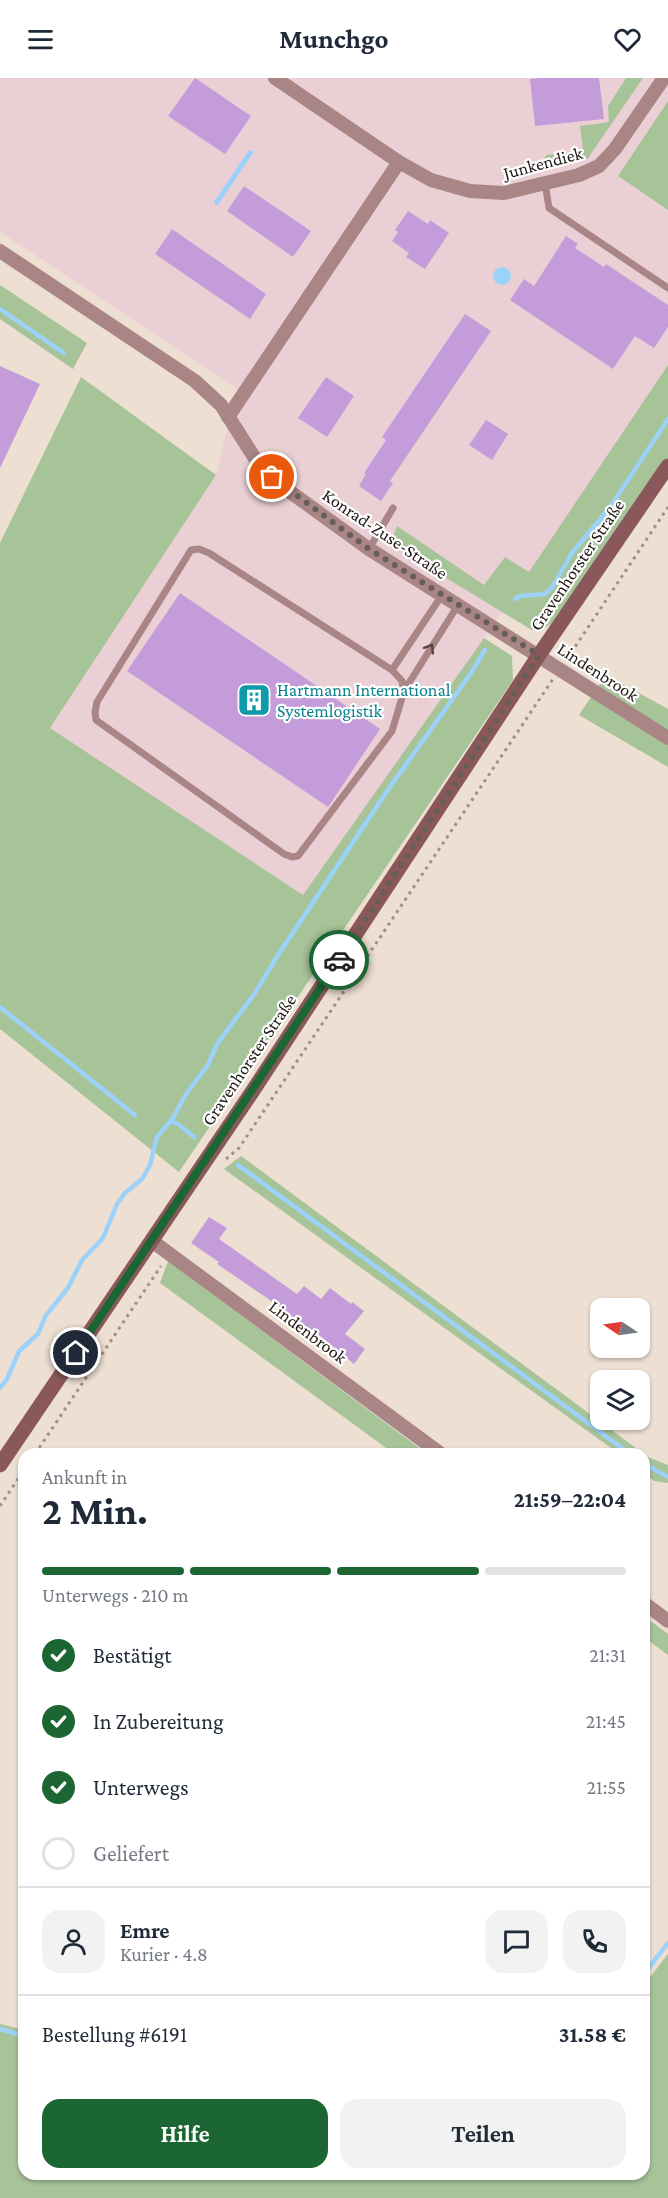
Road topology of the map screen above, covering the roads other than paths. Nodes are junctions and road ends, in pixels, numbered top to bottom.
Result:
1 (275, 78) edge
2 (664, 78) edge
3 (399, 162) junction
4 (545, 183) junction
5 (0, 251) edge
6 (668, 288) edge
7 (228, 417) junction
8 (668, 466) edge
9 (393, 508) dead end
10 (369, 549) junction
11 (442, 595) junction
12 (458, 605) junction
13 (539, 655) junction
14 (392, 670) junction
15 (404, 691) junction
16 (668, 738) edge
17 (159, 1245) junction
18 (433, 1448) edge
19 (0, 1465) edge
20 (650, 1608) edge
21 (668, 1621) edge

1 - 3 street, Junkendiek
2 - 4 street, Junkendiek
3 - 4 street, Junkendiek
3 - 7 street
4 - 6 lane
5 - 7 street, Konrad-Zuse-Straße
7 - 10 street, Konrad-Zuse-Straße
8 - 13 main road, Gravenhorster Straße
9 - 10 lane
10 - 11 street, Konrad-Zuse-Straße
11 - 12 street, Konrad-Zuse-Straße
11 - 14 lane
12 - 13 street, Konrad-Zuse-Straße
15 -> 12 lane
13 - 16 street, Lindenbrook
13 - 17 main road, Gravenhorster Straße
14 - 15 lane
14 - 15 lane
17 - 18 street, Lindenbrook
17 - 19 main road, Gravenhorster Straße
20 - 21 street

